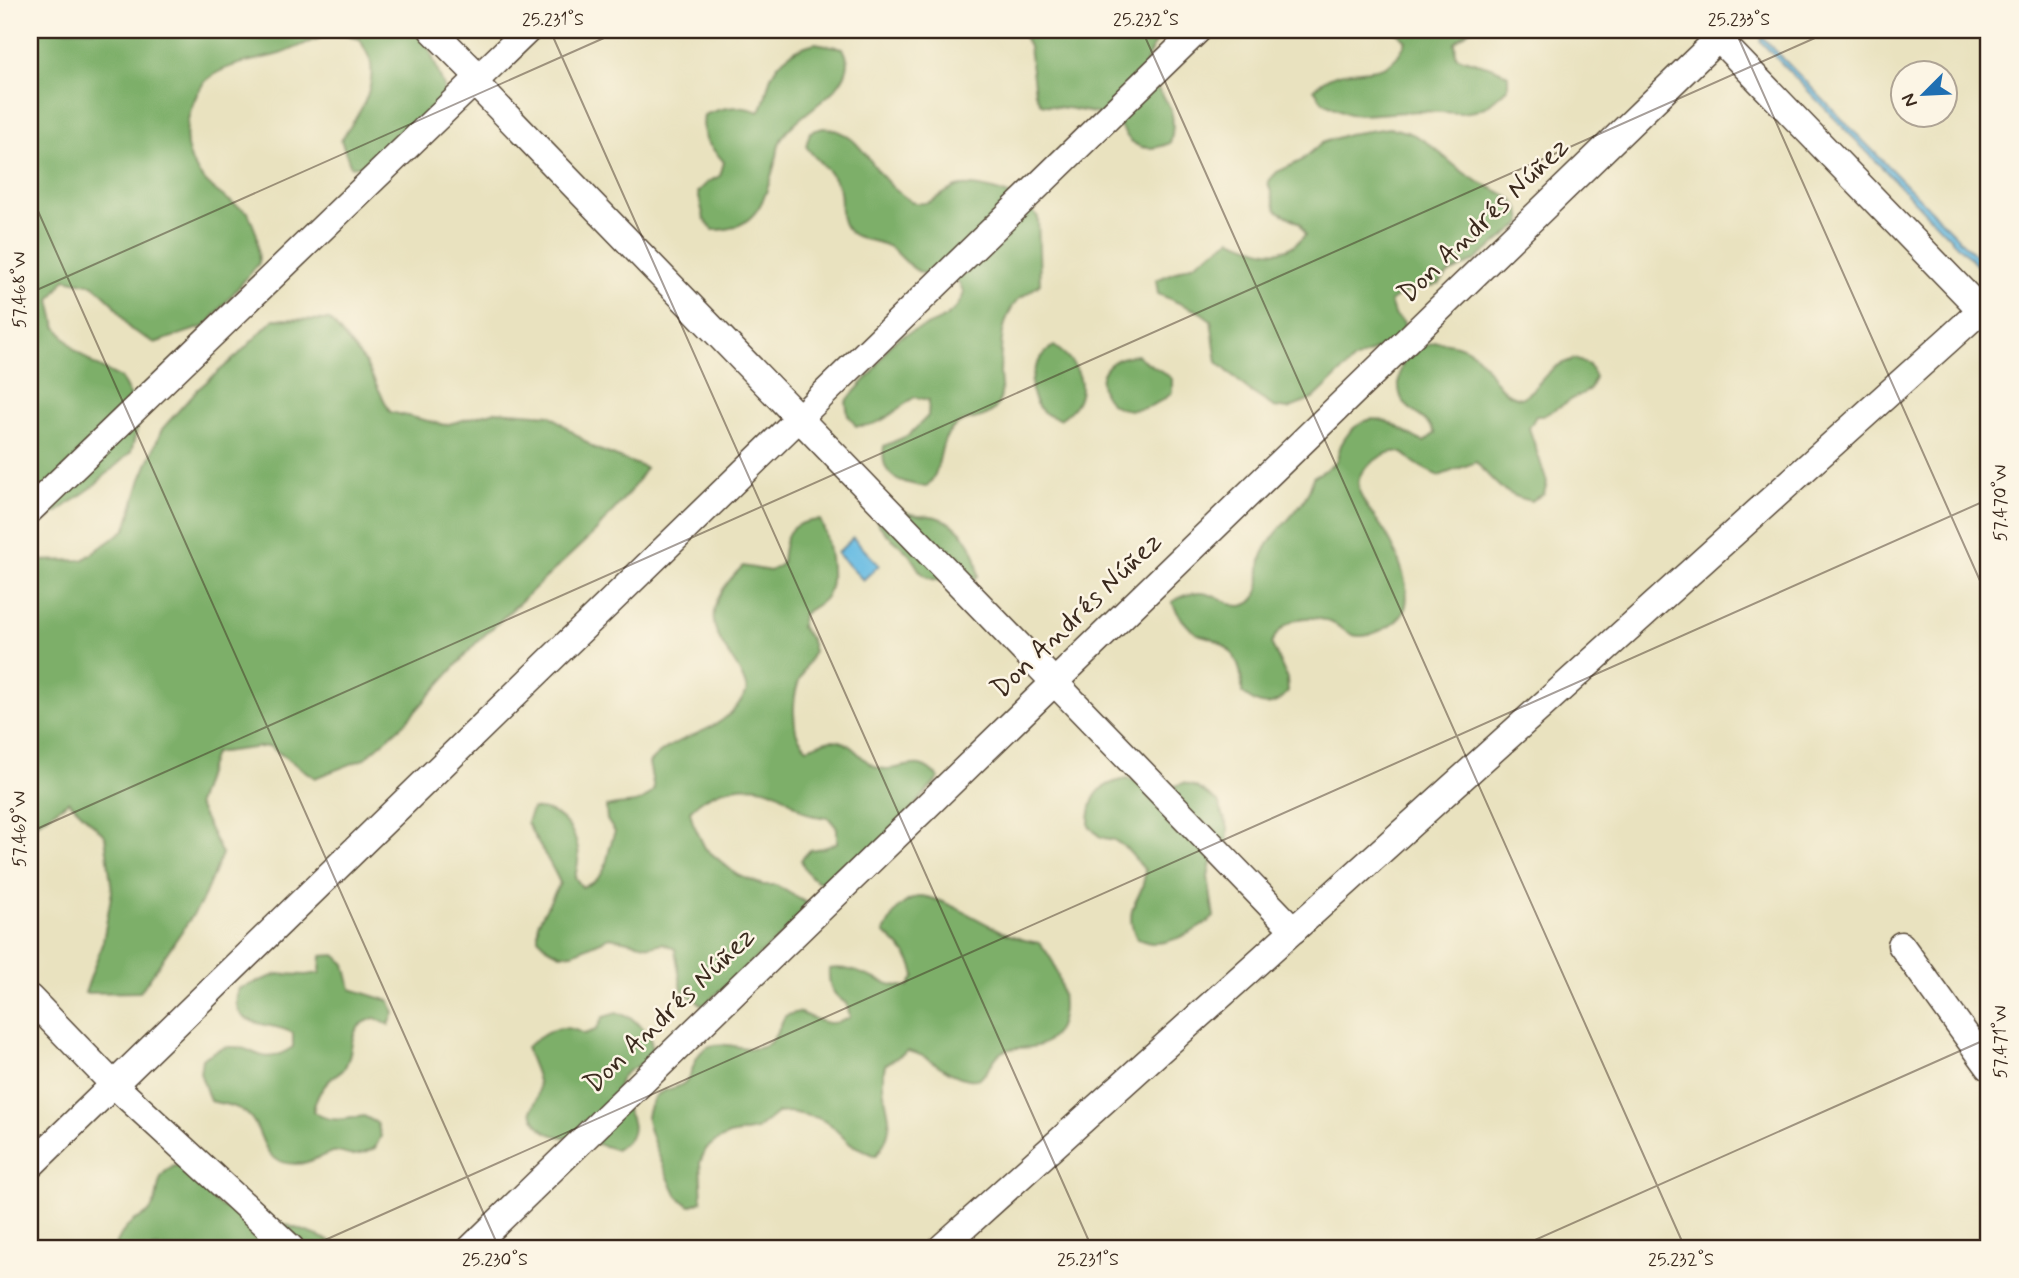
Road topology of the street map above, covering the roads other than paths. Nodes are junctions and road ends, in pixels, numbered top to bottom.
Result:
1 (432, 30) edge
2 (528, 30) edge
3 (1198, 30) edge
4 (1718, 33) edge
5 (477, 79) junction
6 (1985, 306) edge
7 (799, 418) junction
8 (30, 510) edge
9 (1054, 682) junction
10 (1294, 930) junction
11 (1900, 945) dead end
12 (30, 998) edge
13 (1989, 1067) edge
14 (113, 1084) junction
15 (30, 1166) edge
16 (291, 1248) edge
17 (471, 1248) edge
18 (941, 1248) edge

1 - 5 street
2 - 5 street
3 - 7 street
4 - 6 street
4 - 9 street, Don Andrés Núñez
5 - 7 street
5 - 8 street
6 - 10 street
7 - 9 street
7 - 14 street
9 - 10 street
9 - 17 street, Don Andrés Núñez
10 - 18 street
11 - 13 street
12 - 14 street
14 - 15 street
14 - 16 street

